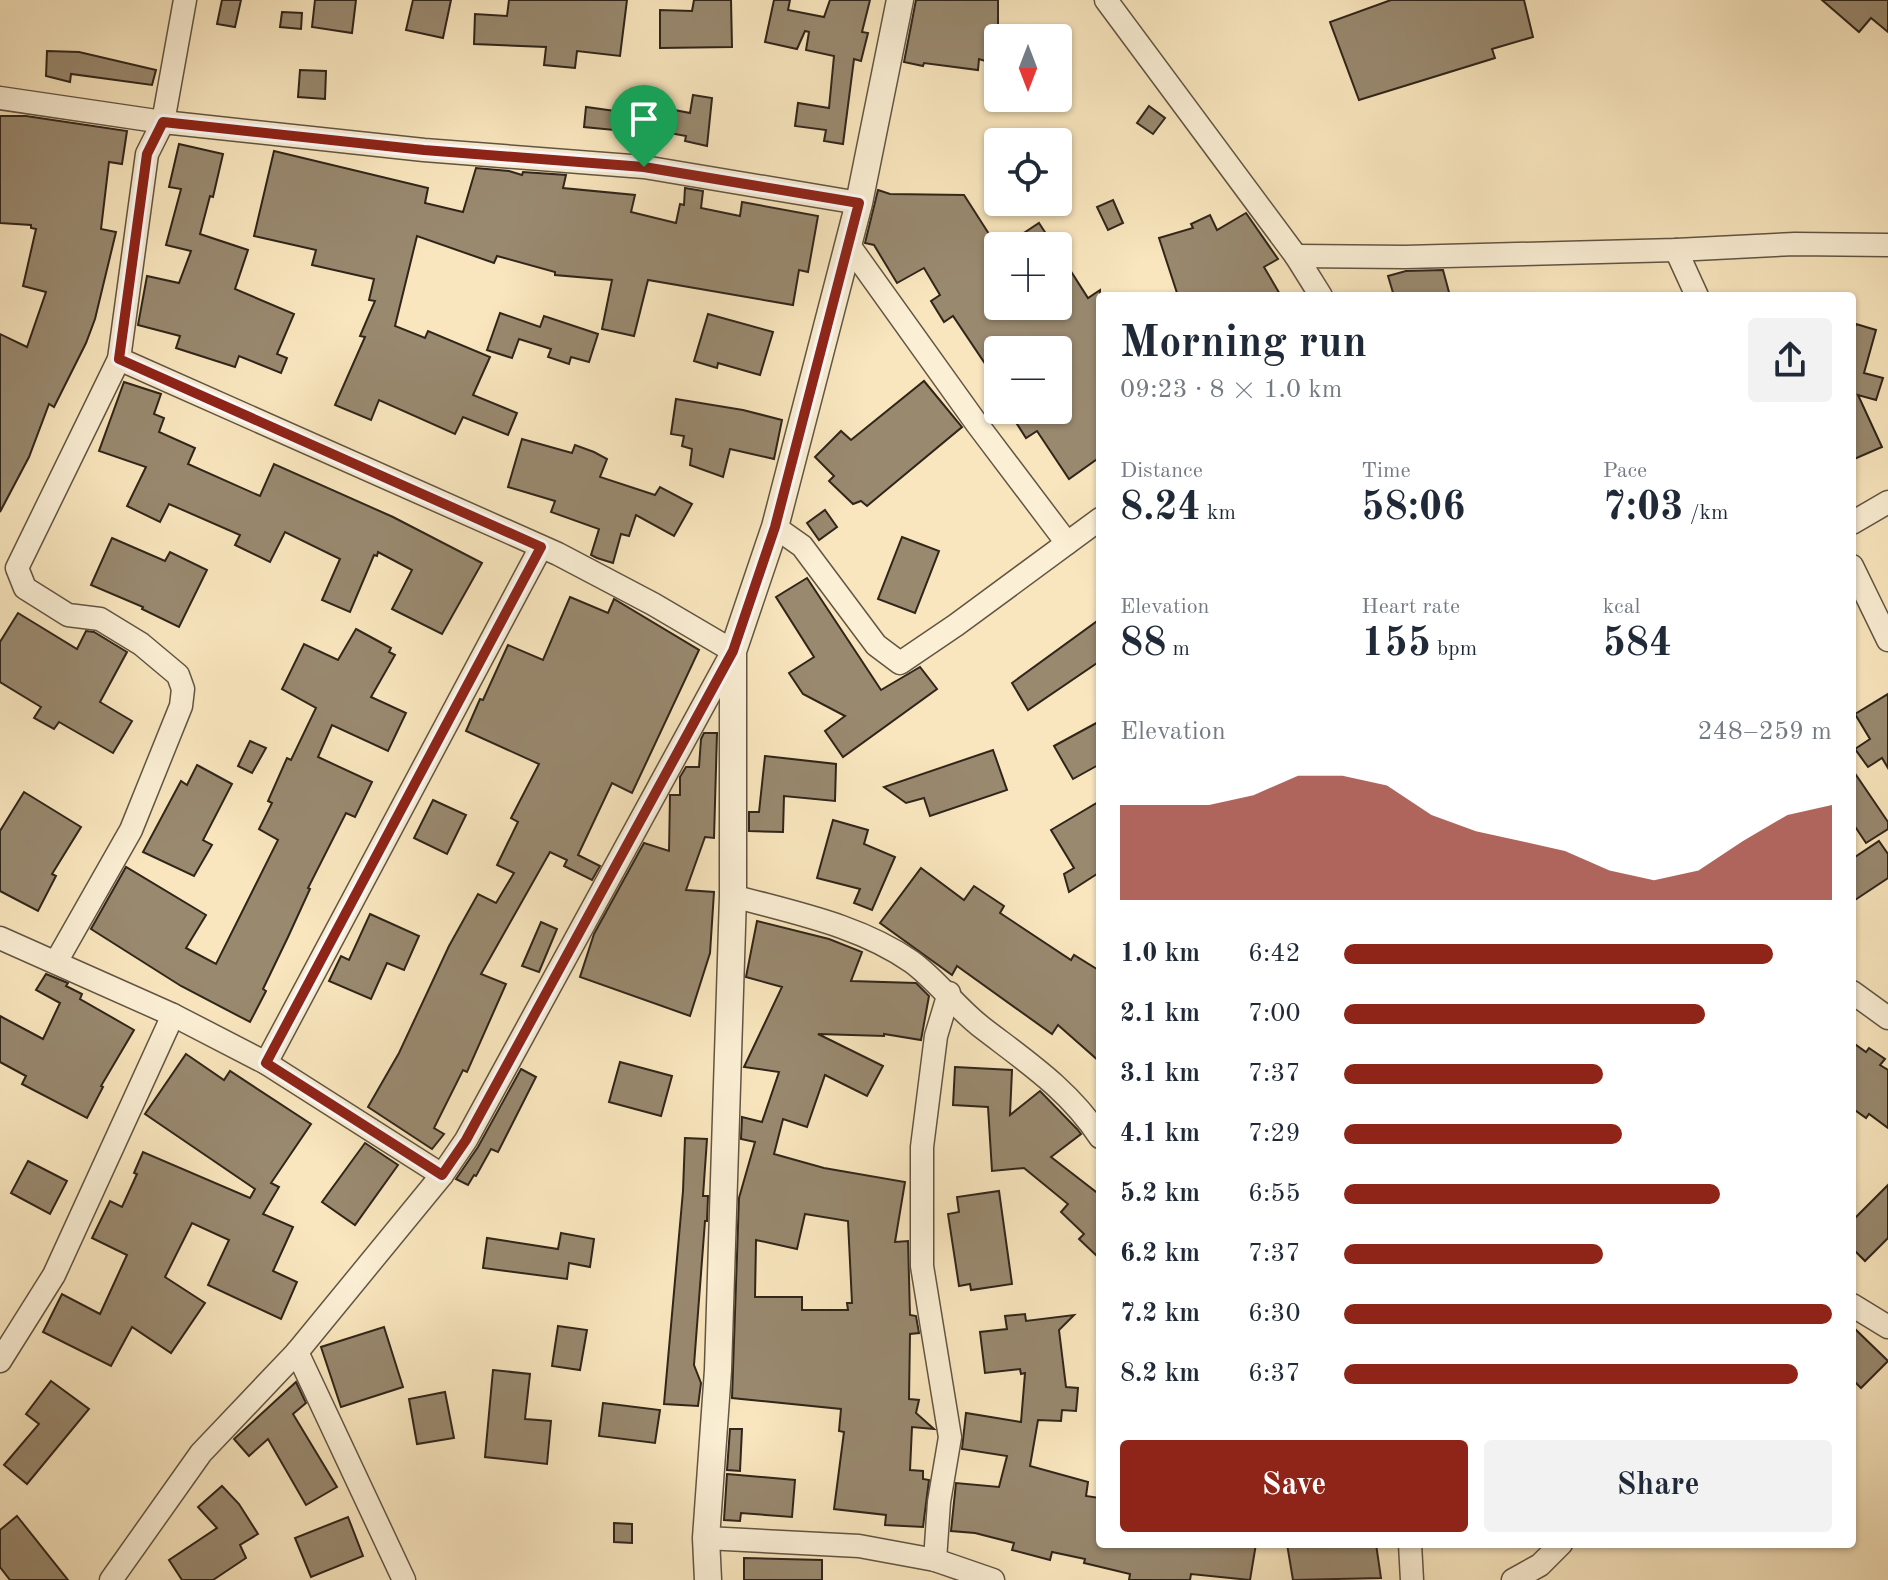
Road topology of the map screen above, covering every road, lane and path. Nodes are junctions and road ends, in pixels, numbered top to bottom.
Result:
1 (185, 0) edge
2 (900, 0) edge
3 (1106, 0) edge
4 (0, 98) edge
5 (163, 122) junction
6 (859, 203) junction
7 (848, 244) junction
8 (1888, 245) edge
9 (1676, 250) junction
10 (1296, 256) junction
11 (1318, 292) edge
12 (1695, 292) edge
13 (119, 359) junction
14 (1888, 502) edge
15 (1856, 521) edge
16 (1096, 522) edge
17 (775, 527) junction
18 (1067, 543) junction
19 (541, 547) junction
20 (1856, 574) edge
21 (1888, 640) edge
22 (733, 651) junction
23 (733, 896) junction
24 (0, 938) edge
25 (56, 962) junction
26 (949, 993) junction
27 (1856, 994) edge
28 (1886, 1013) edge
29 (173, 1015) junction
30 (266, 1063) junction
31 (1096, 1131) edge
32 (442, 1175) junction
33 (1856, 1307) edge
34 (1888, 1327) edge
35 (0, 1349) edge
36 (297, 1352) junction
37 (0, 1361) edge
38 (706, 1538) junction
39 (1410, 1548) edge
40 (1557, 1548) edge
41 (935, 1560) junction
42 (113, 1579) edge
43 (404, 1580) edge
44 (708, 1580) edge
45 (993, 1580) edge
46 (1412, 1580) edge
47 (1513, 1580) edge

1 - 5 street
2 - 6 street
3 - 10 street
4 - 5 street
5 - 6 street
5 - 13 street
6 - 7 street
7 - 17 street
7 - 18 street
8 - 9 street
9 - 10 street
9 - 12 street
10 - 11 street
13 - 19 street
13 - 25 street
14 - 15 street
16 - 18 street
17 - 18 street
17 - 22 street
19 - 22 street
19 - 30 street
20 - 21 street
22 - 23 street
22 - 32 street
23 - 26 street
23 - 38 street
24 - 25 street
25 - 29 street
26 - 31 street
26 - 41 street
27 - 28 street
29 - 30 street
29 - 35 street
29 - 37 street
30 - 32 street
32 - 36 street
33 - 34 street
36 - 42 street
36 - 43 street
38 - 41 street
38 - 44 street
39 - 46 street
40 - 47 street
41 - 45 street

